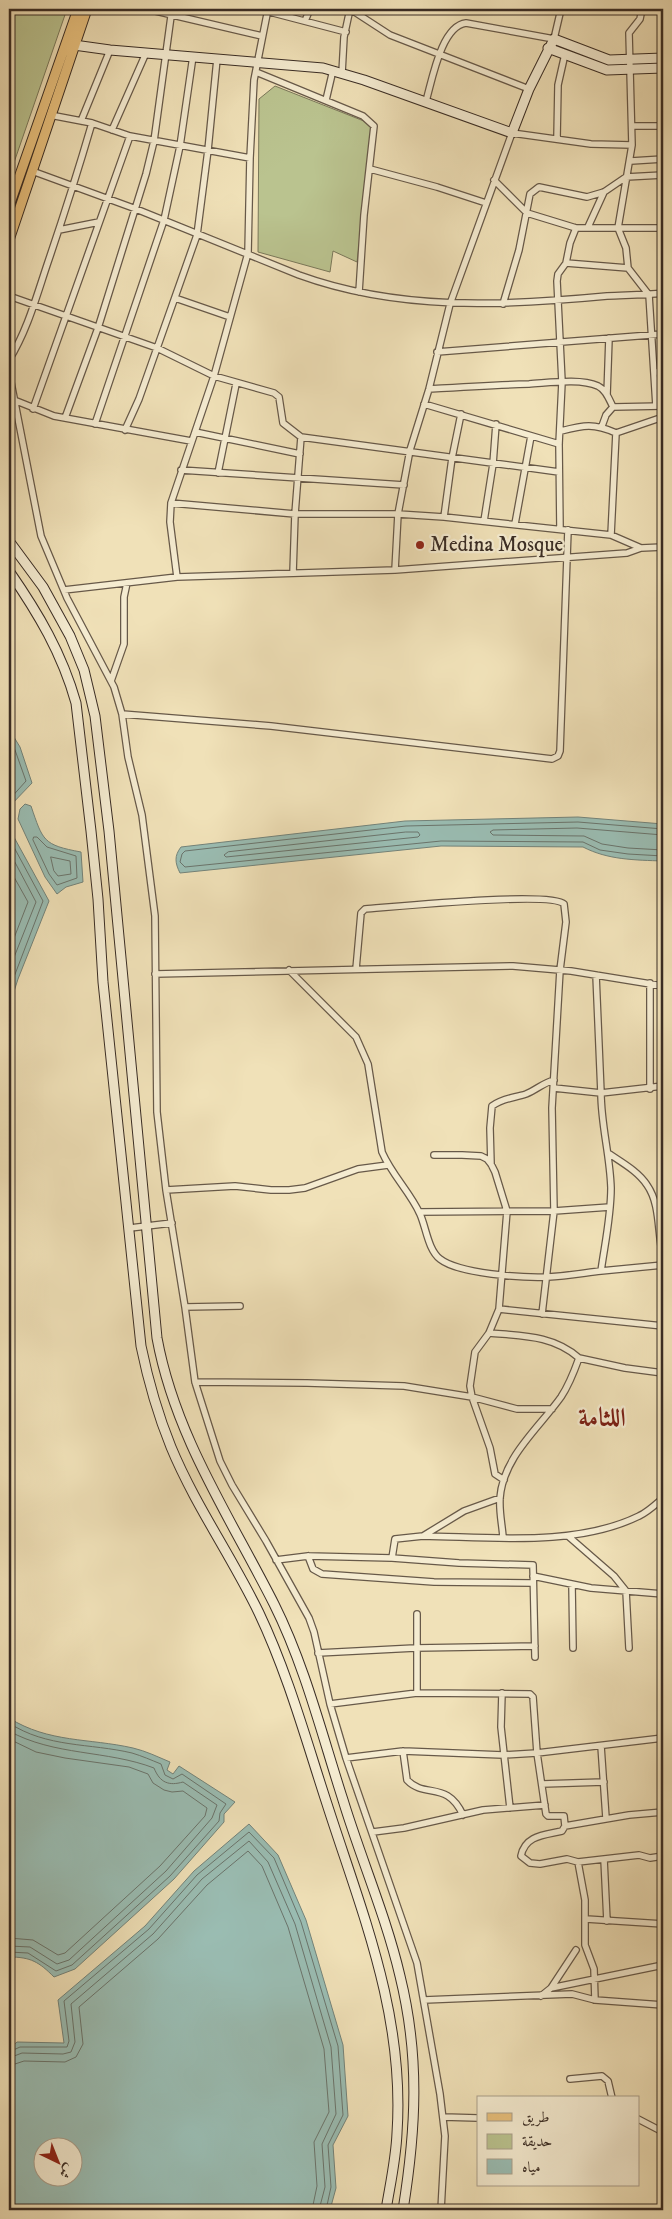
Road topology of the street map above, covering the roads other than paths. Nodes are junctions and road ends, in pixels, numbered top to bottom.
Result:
1 (78, 9) edge
2 (88, 9) edge
3 (148, 9) edge
4 (258, 9) edge
5 (310, 9) edge
6 (350, 9) edge
7 (559, 9) edge
8 (642, 9) edge
9 (656, 9) edge
10 (663, 9) edge
11 (268, 10) edge
12 (172, 12) edge
13 (305, 21) junction
14 (346, 32) junction
15 (262, 36) junction
16 (536, 37) junction
17 (554, 39) junction
18 (74, 45) junction
19 (548, 48) junction
20 (110, 50) junction
21 (146, 53) junction
22 (440, 53) junction
23 (166, 54) junction
24 (565, 54) junction
25 (194, 56) junction
26 (663, 58) edge
27 (217, 59) junction
28 (629, 60) junction
29 (258, 62) junction
30 (663, 68) edge
31 (630, 70) junction
32 (256, 72) junction
33 (338, 72) junction
34 (529, 89) junction
35 (326, 100) junction
36 (426, 101) junction
37 (50, 115) junction
38 (81, 121) junction
39 (92, 123) junction
40 (632, 126) junction
41 (663, 126) edge
42 (112, 130) junction
43 (512, 133) junction
44 (130, 136) junction
45 (557, 138) junction
46 (154, 141) junction
47 (632, 145) junction
48 (180, 146) junction
49 (208, 150) junction
50 (250, 158) junction
51 (663, 159) edge
52 (631, 161) junction
53 (370, 169) junction
54 (32, 171) junction
55 (663, 175) edge
56 (626, 177) junction
57 (494, 180) junction
58 (74, 185) junction
59 (604, 192) junction
60 (107, 198) junction
61 (486, 203) junction
62 (9, 206) edge
63 (136, 209) junction
64 (527, 213) junction
65 (164, 220) junction
66 (99, 222) junction
67 (588, 227) junction
68 (576, 228) junction
69 (618, 228) junction
70 (663, 228) edge
71 (59, 230) junction
72 (196, 235) junction
73 (9, 240) edge
74 (248, 253) junction
75 (566, 263) junction
76 (628, 268) junction
77 (359, 292) junction
78 (663, 293) edge
79 (649, 295) junction
80 (9, 296) edge
81 (175, 298) junction
82 (557, 301) junction
83 (450, 304) junction
84 (503, 304) junction
85 (34, 305) junction
86 (65, 317) junction
87 (230, 317) junction
88 (98, 328) junction
89 (663, 334) edge
90 (651, 335) junction
91 (126, 337) junction
92 (609, 338) junction
93 (560, 341) junction
94 (157, 348) junction
95 (437, 352) junction
96 (9, 361) edge
97 (9, 372) edge
98 (654, 372) junction
99 (663, 372) edge
100 (214, 376) junction
101 (562, 382) junction
102 (236, 384) junction
103 (429, 389) junction
104 (607, 394) junction
105 (14, 400) junction
106 (424, 404) junction
107 (656, 406) junction
108 (663, 406) edge
109 (613, 407) junction
110 (33, 409) junction
111 (461, 414) junction
112 (663, 417) edge
113 (65, 418) junction
114 (95, 424) junction
115 (496, 424) junction
116 (602, 426) junction
117 (125, 430) junction
118 (561, 430) junction
119 (195, 432) junction
120 (616, 433) junction
121 (531, 436) junction
122 (301, 437) junction
123 (224, 439) junction
124 (191, 441) junction
125 (559, 444) junction
126 (410, 450) junction
127 (300, 454) junction
128 (663, 457) edge
129 (452, 458) junction
130 (493, 464) junction
131 (525, 466) junction
132 (181, 470) junction
133 (559, 472) junction
134 (218, 473) junction
135 (299, 478) junction
136 (404, 485) junction
137 (171, 503) junction
138 (295, 514) junction
139 (398, 514) junction
140 (444, 517) junction
141 (484, 521) junction
142 (515, 524) junction
143 (560, 529) junction
144 (568, 530) junction
145 (611, 535) junction
146 (9, 541) edge
147 (663, 547) edge
148 (641, 548) junction
149 (566, 558) junction
150 (395, 570) junction
151 (9, 571) edge
152 (293, 574) junction
153 (177, 577) junction
154 (127, 583) junction
155 (64, 590) junction
156 (111, 681) junction
157 (122, 714) junction
158 (356, 969) junction
159 (289, 970) junction
160 (560, 970) junction
161 (155, 974) junction
162 (596, 975) junction
163 (650, 983) junction
164 (663, 986) edge
165 (554, 1080) junction
166 (663, 1086) edge
167 (554, 1088) junction
168 (650, 1089) junction
169 (600, 1092) junction
170 (608, 1153) junction
171 (434, 1154) dead end
172 (492, 1164) junction
173 (388, 1165) junction
174 (166, 1190) junction
175 (610, 1207) junction
176 (507, 1211) junction
177 (554, 1211) junction
178 (419, 1212) junction
179 (172, 1223) junction
180 (147, 1225) junction
181 (130, 1228) junction
182 (663, 1256) edge
183 (663, 1265) edge
184 (601, 1271) junction
185 (501, 1274) junction
186 (547, 1277) junction
187 (240, 1306) dead end
188 (185, 1307) junction
189 (499, 1309) junction
190 (542, 1314) junction
191 (663, 1326) edge
192 (489, 1333) junction
193 (579, 1358) junction
194 (663, 1373) edge
195 (195, 1382) junction
196 (472, 1397) junction
197 (552, 1409) junction
198 (504, 1480) junction
199 (500, 1498) junction
200 (663, 1498) edge
201 (423, 1536) junction
202 (568, 1536) junction
203 (503, 1537) junction
204 (308, 1556) junction
205 (392, 1558) junction
206 (276, 1560) junction
207 (533, 1576) junction
208 (532, 1583) junction
209 (572, 1584) junction
210 (626, 1591) junction
211 (663, 1594) edge
212 (417, 1614) dead end
213 (535, 1646) junction
214 (415, 1648) junction
215 (573, 1648) dead end
216 (629, 1648) dead end
217 (318, 1654) junction
218 (535, 1657) dead end
219 (502, 1693) junction
220 (417, 1694) junction
221 (330, 1704) junction
222 (663, 1738) edge
223 (601, 1746) junction
224 (403, 1752) junction
225 (537, 1753) junction
226 (503, 1754) junction
227 (346, 1758) junction
228 (604, 1782) junction
229 (542, 1784) junction
230 (545, 1805) junction
231 (510, 1808) junction
232 (663, 1812) edge
233 (463, 1815) junction
234 (606, 1818) junction
235 (349, 1820) junction
236 (334, 1825) junction
237 (565, 1826) junction
238 (373, 1832) junction
239 (663, 1856) edge
240 (604, 1858) junction
241 (578, 1862) junction
242 (367, 1870) junction
243 (352, 1874) junction
244 (586, 1919) junction
245 (607, 1921) junction
246 (663, 1924) edge
247 (576, 1950) dead end
248 (663, 1965) edge
249 (594, 1979) junction
250 (551, 1988) junction
251 (540, 1996) junction
252 (424, 2000) junction
253 (596, 2000) junction
254 (663, 2006) edge
255 (570, 2078) dead end
256 (612, 2096) edge
257 (442, 2117) junction
258 (477, 2118) edge
259 (640, 2120) edge
260 (663, 2132) edge
261 (386, 2210) edge
262 (404, 2210) edge
263 (441, 2210) edge

1 - 62 main road
2 - 18 main road
3 - 12 street
4 - 11 street
5 - 13 street
6 - 14 street
6 - 22 street
7 - 17 street
8 - 28 street
9 - 10 street
11 - 13 street
11 - 15 street
12 - 15 street
12 - 23 street
13 - 14 street
14 - 33 street
15 - 29 street
16 - 17 street
16 - 19 street
16 - 22 street
17 - 19 main road
17 - 28 main road
18 - 20 main road
18 - 37 main road
19 - 24 main road
19 - 34 main road
20 - 21 main road
20 - 38 street
21 - 23 main road
21 - 42 street
22 - 34 street
22 - 36 street
23 - 25 main road
23 - 46 street
24 - 31 main road
24 - 45 street
25 - 27 main road
25 - 48 street
26 - 28 main road
27 - 29 main road
27 - 49 street
28 - 31 street
29 - 32 street
29 - 33 main road
30 - 31 main road
31 - 40 street
32 - 35 street
32 - 50 street
33 - 35 street
33 - 36 main road
34 - 43 main road
35 - 53 street
36 - 43 main road
37 - 38 street
37 - 54 main road
38 - 39 street
39 - 42 street
39 - 58 street
40 - 41 street
40 - 47 street
42 - 44 street
43 - 45 street
43 - 57 street
44 - 46 street
44 - 60 street
45 - 47 street
46 - 48 street
46 - 63 street
47 - 52 street
48 - 49 street
48 - 65 street
49 - 50 street
49 - 72 street
50 - 74 street
51 - 52 street
52 - 56 street
53 - 61 street
53 - 77 street
54 - 58 street
54 - 73 main road
55 - 56 street
56 - 59 street
56 - 69 street
57 - 61 street
57 - 64 street
58 - 60 street
58 - 71 street
59 - 64 street
59 - 67 street
60 - 63 street
60 - 66 street
61 - 83 street
63 - 65 street
63 - 88 street
64 - 68 street
64 - 84 street
65 - 72 street
65 - 91 street
66 - 71 street
66 - 86 street
67 - 68 street
67 - 69 street
68 - 75 street
69 - 70 street
69 - 76 street
71 - 85 street
72 - 74 street
72 - 81 street
74 - 77 street
74 - 87 street
75 - 76 street
75 - 82 street
76 - 79 street
77 - 83 street
78 - 79 street
79 - 82 street
79 - 90 street
80 - 85 street
81 - 87 street
81 - 94 street
82 - 84 street
82 - 93 street
83 - 84 street
83 - 95 street
85 - 86 street
85 - 96 street
86 - 88 street
86 - 110 street
87 - 100 street
88 - 91 street
88 - 113 street
89 - 90 street
90 - 92 street
90 - 98 street
91 - 94 street
91 - 114 street
92 - 93 street
92 - 104 street
93 - 95 street
93 - 101 street
94 - 100 street
94 - 117 street
95 - 103 street
97 - 105 street
98 - 99 street
98 - 107 street
100 - 102 street
100 - 119 street
101 - 103 street
101 - 104 street
101 - 118 street
102 - 122 street
102 - 123 street
103 - 106 street
104 - 109 street
105 - 110 street
105 - 155 street
106 - 111 street
106 - 126 street
107 - 108 street
107 - 109 street
109 - 116 street
110 - 113 street
111 - 115 street
111 - 129 street
112 - 120 street
112 - 128 street
113 - 114 street
114 - 117 street
115 - 121 street
115 - 130 street
116 - 118 street
116 - 120 street
117 - 124 street
118 - 125 street
119 - 123 street
119 - 124 street
120 - 145 street
121 - 125 street
121 - 131 street
122 - 126 street
122 - 127 street
123 - 127 street
123 - 134 street
124 - 132 street
125 - 133 street
126 - 129 street
126 - 136 street
127 - 135 street
129 - 130 street
129 - 140 street
130 - 131 street
130 - 141 street
131 - 133 street
131 - 142 street
132 - 134 street
132 - 137 street
133 - 143 street
134 - 135 street
135 - 136 street
135 - 138 street
136 - 139 street
137 - 138 street
137 - 153 street
138 - 139 street
138 - 152 street
139 - 140 street
139 - 150 street
140 - 141 street
141 - 142 street
142 - 143 street
143 - 144 street
144 - 145 street
144 - 149 street
145 - 148 street
146 - 180 main road
147 - 148 street
148 - 149 street
149 - 150 street
149 - 157 street
150 - 152 street
151 - 181 main road
152 - 153 street
153 - 154 street
154 - 155 street
154 - 156 street
155 - 156 street
156 - 157 street
157 - 161 street
158 - 159 street
158 - 160 street
158 - 160 street
159 - 161 street
159 - 173 street
160 - 162 street
160 - 165 street
161 - 174 street
162 - 163 street
162 - 169 street
163 - 164 street
163 - 168 street
165 - 167 street
165 - 172 street
166 - 168 street
167 - 169 street
167 - 177 street
168 - 169 street
169 - 170 street
170 - 175 street
170 - 182 street
171 - 172 street
172 - 176 street
173 - 174 street
173 - 178 street
174 - 179 street
175 - 177 street
175 - 184 street
176 - 177 street
176 - 178 street
176 - 185 street
177 - 186 street
178 - 185 street
179 - 180 street
179 - 188 street
180 - 181 street
180 - 235 main road
181 - 236 main road
183 - 184 street
184 - 186 street
185 - 186 street
185 - 189 street
186 - 190 street
187 - 188 street
188 - 195 street
189 - 190 street
189 - 192 street
190 - 191 street
192 - 193 street
192 - 196 street
193 - 194 street
193 - 197 street
195 - 196 street
195 - 206 street
196 - 197 street
196 - 198 street
197 - 198 street
198 - 199 street
199 - 201 street
199 - 203 street
200 - 202 street
201 - 203 street
201 - 205 street
202 - 203 street
202 - 210 street
204 - 205 street
204 - 206 street
204 - 208 street
205 - 207 street
206 - 217 street
207 - 208 street
207 - 209 street
208 - 213 street
209 - 210 street
209 - 215 street
210 - 211 street
210 - 216 street
212 - 214 street
213 - 214 street
213 - 218 street
214 - 217 street
214 - 220 street
217 - 221 street
219 - 220 street
219 - 225 street
219 - 226 street
220 - 221 street
221 - 227 street
222 - 223 street
223 - 225 street
223 - 228 street
224 - 226 street
224 - 227 street
224 - 233 street
225 - 226 street
225 - 229 street
226 - 231 street
227 - 238 street
228 - 229 street
228 - 234 street
229 - 230 street
230 - 231 street
230 - 237 street
231 - 233 street
232 - 234 street
233 - 238 street
234 - 237 street
235 - 236 main road
235 - 242 main road
236 - 243 main road
237 - 241 street
238 - 252 street
239 - 240 street
240 - 241 street
240 - 245 street
241 - 244 street
242 - 243 main road
242 - 262 main road
243 - 261 main road
244 - 245 street
244 - 249 street
245 - 246 street
247 - 250 street
248 - 249 street
249 - 250 street
249 - 253 street
250 - 251 street
251 - 252 street
251 - 253 street
252 - 257 street
253 - 254 street
255 - 256 street
257 - 258 street
257 - 263 street
259 - 260 street

